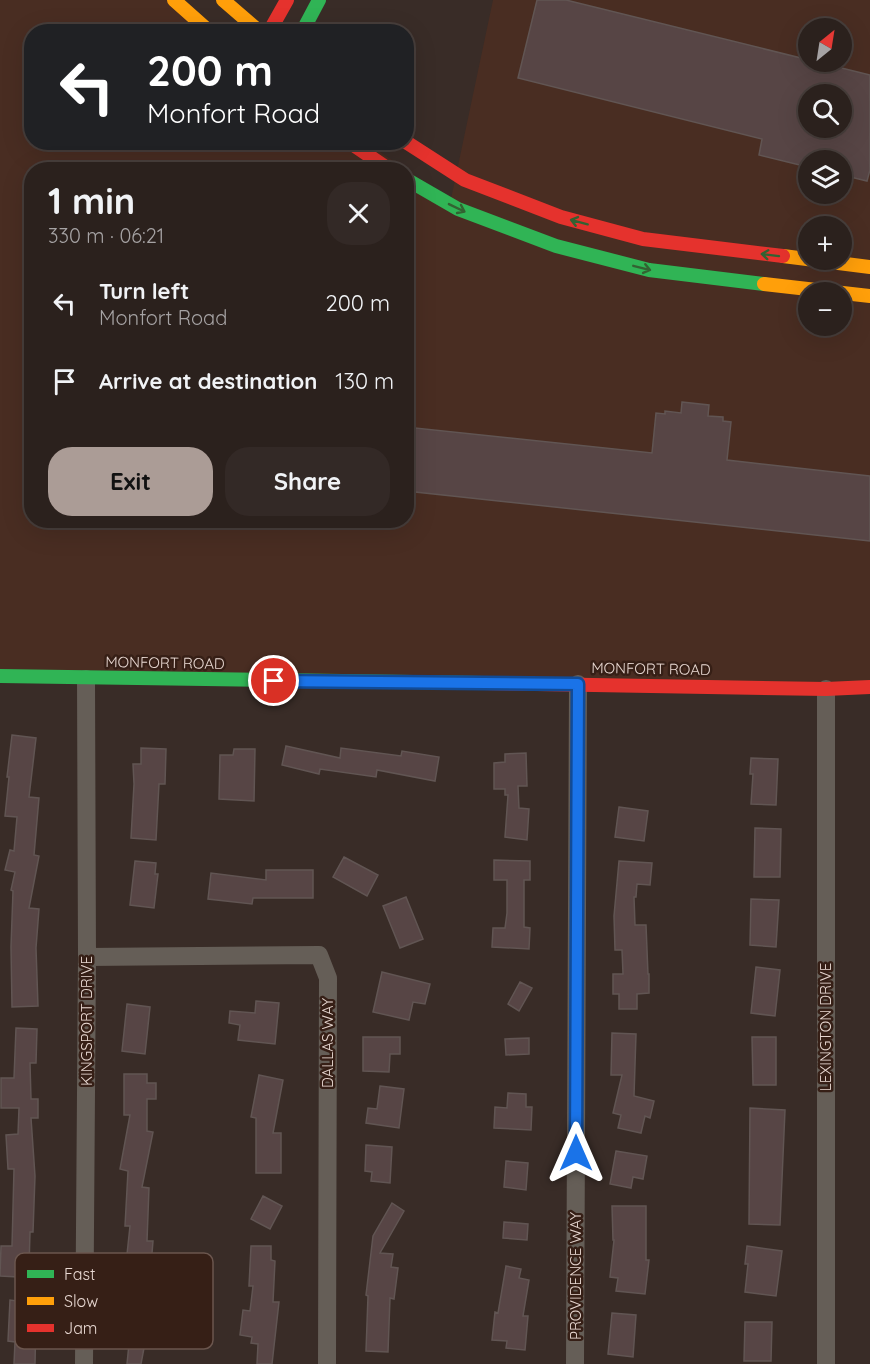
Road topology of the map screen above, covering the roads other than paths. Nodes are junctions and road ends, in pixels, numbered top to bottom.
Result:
1 (174, 0) edge
2 (223, 0) edge
3 (287, 0) edge
4 (319, 0) edge
5 (201, 24) edge
6 (251, 24) edge
7 (274, 24) edge
8 (306, 24) edge
9 (414, 147) edge
10 (359, 150) edge
11 (377, 162) edge
12 (414, 184) edge
13 (870, 267) edge
14 (870, 296) edge
15 (0, 676) edge
16 (86, 679) junction
17 (578, 684) junction
18 (870, 687) edge
19 (826, 689) junction
20 (87, 957) junction
21 (85, 1253) edge
22 (84, 1349) edge
23 (84, 1364) edge
24 (327, 1364) edge
25 (575, 1364) edge
26 (826, 1364) edge

1 - 5 main road
2 - 6 main road
3 - 7 main road
4 - 8 main road
13 -> 9 main road
10 - 11 main road
12 -> 14 main road
15 - 16 main road, MONFORT ROAD
16 - 17 main road, MONFORT ROAD
16 - 20 street, KINGSPORT DRIVE
17 - 19 main road, MONFORT ROAD
17 - 25 street, PROVIDENCE WAY
18 - 19 main road, MONFORT ROAD
19 - 26 street, LEXINGTON DRIVE
20 - 21 street, KINGSPORT DRIVE
20 - 24 street, DALLAS WAY
22 - 23 street, KINGSPORT DRIVE

